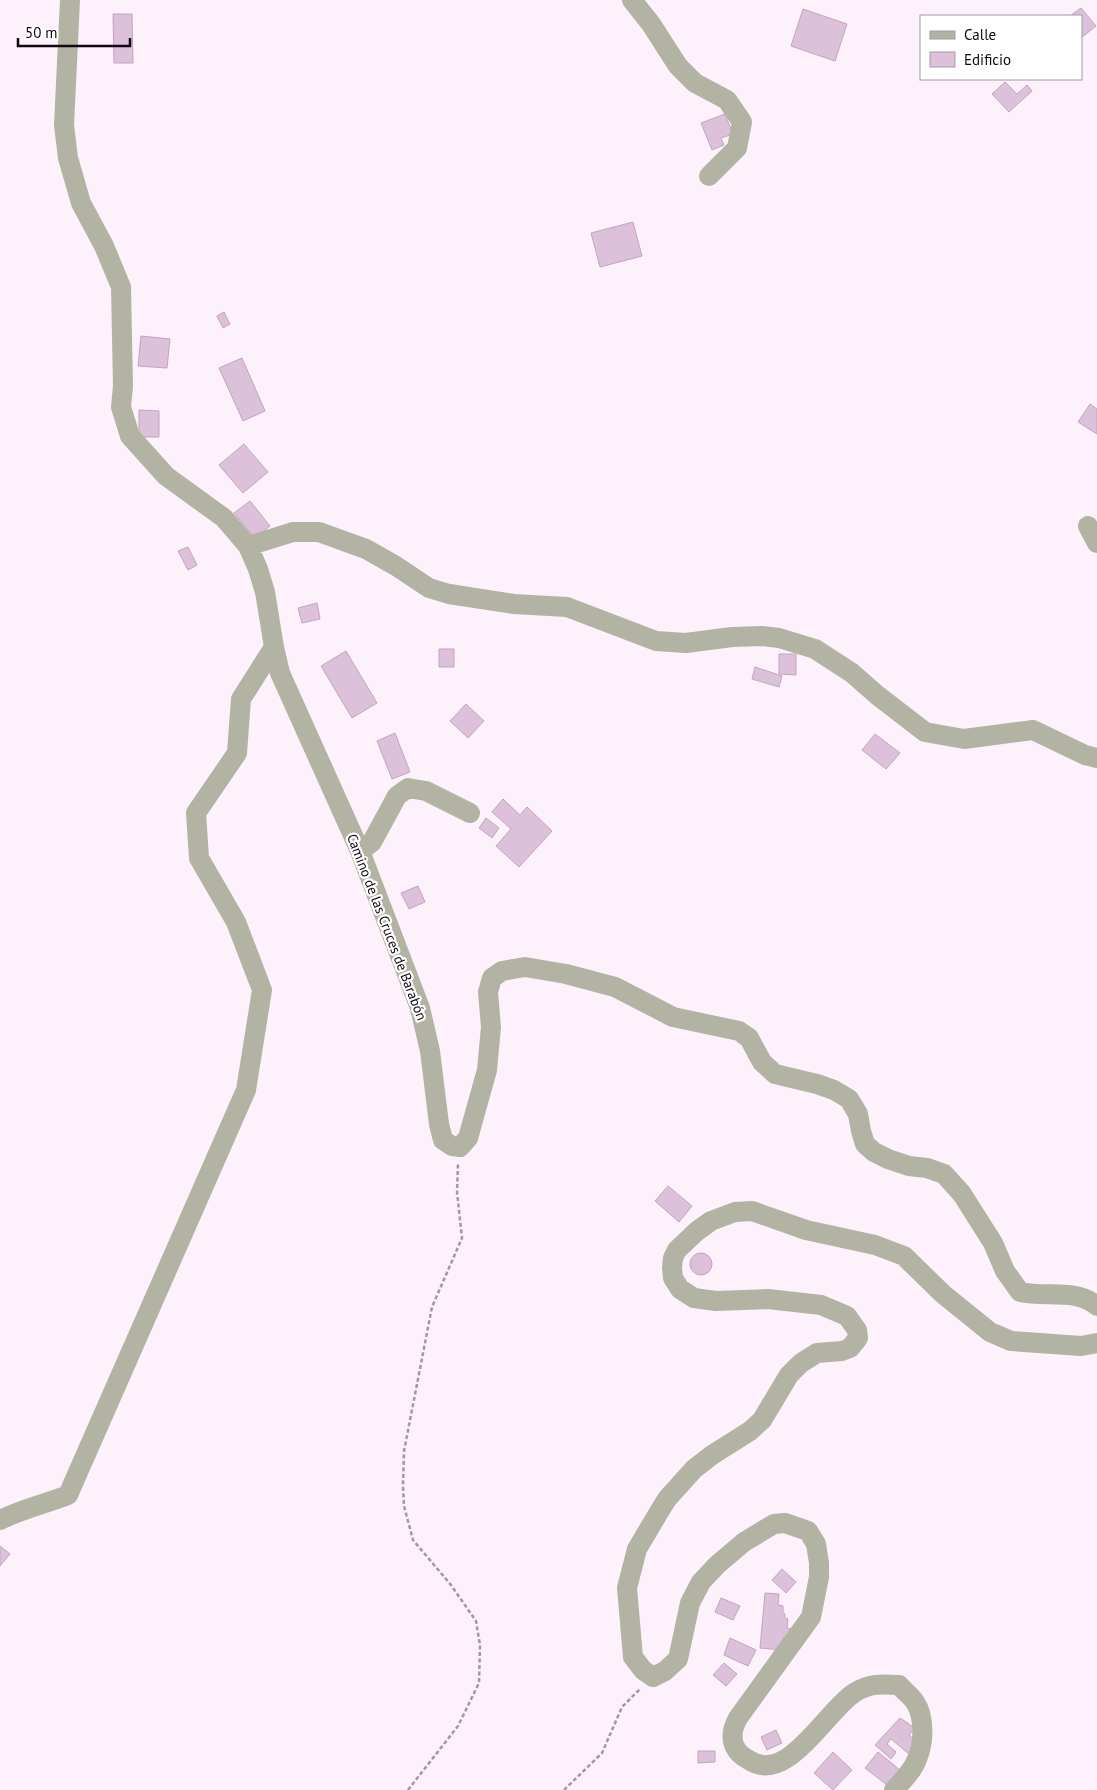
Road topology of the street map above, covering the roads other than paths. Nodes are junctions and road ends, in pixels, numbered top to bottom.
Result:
1 (70, 0) edge
2 (632, 0) edge
3 (709, 176) dead end
4 (248, 546) junction
5 (274, 647) junction
6 (1097, 758) edge
7 (470, 812) dead end
8 (360, 851) junction
9 (1097, 1306) edge
10 (1097, 1343) edge
11 (0, 1520) edge
12 (894, 1790) edge

1 - 4 street, Camino de las Cruces de Barabón
2 - 3 street
4 - 5 street, Camino de las Cruces de Barabón
4 - 6 street
5 - 8 street, Camino de las Cruces de Barabón
5 - 11 street
7 - 8 street
8 - 9 street, Camino de las Cruces de Barabón
10 - 12 street

